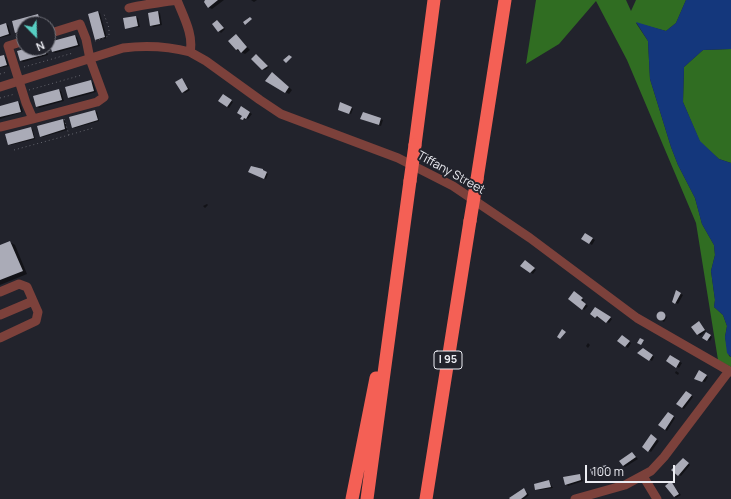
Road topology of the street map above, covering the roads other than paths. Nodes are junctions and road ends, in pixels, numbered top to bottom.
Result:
1 (176, 0) edge
2 (434, 0) edge
3 (505, 0) edge
4 (129, 8) dead end
5 (56, 32) edge
6 (16, 43) edge
7 (4, 47) edge
8 (190, 52) junction
9 (90, 59) junction
10 (19, 82) junction
11 (0, 88) edge
12 (33, 118) junction
13 (1, 127) edge
14 (0, 292) edge
15 (33, 301) junction
16 (0, 315) edge
17 (389, 336) junction
18 (0, 338) edge
19 (730, 372) edge
20 (643, 476) junction
21 (352, 499) edge
22 (367, 499) edge
23 (426, 499) edge
24 (575, 499) edge
25 (657, 499) edge

1 - 4 street
1 - 8 street
2 - 17 highway, bridge
3 - 23 highway, I 95, bridge
5 - 9 street
6 - 7 street
7 - 10 street
8 - 9 street, Tiffany Street
8 - 19 street, Tiffany Street
9 - 10 street, Tiffany Street
9 - 12 street
10 - 11 street, Tiffany Street
10 - 12 street
12 - 13 street
14 - 15 street
15 - 16 street
15 - 18 street
17 - 21 highway
17 - 22 highway
19 - 20 street
20 - 24 street
20 - 25 street

